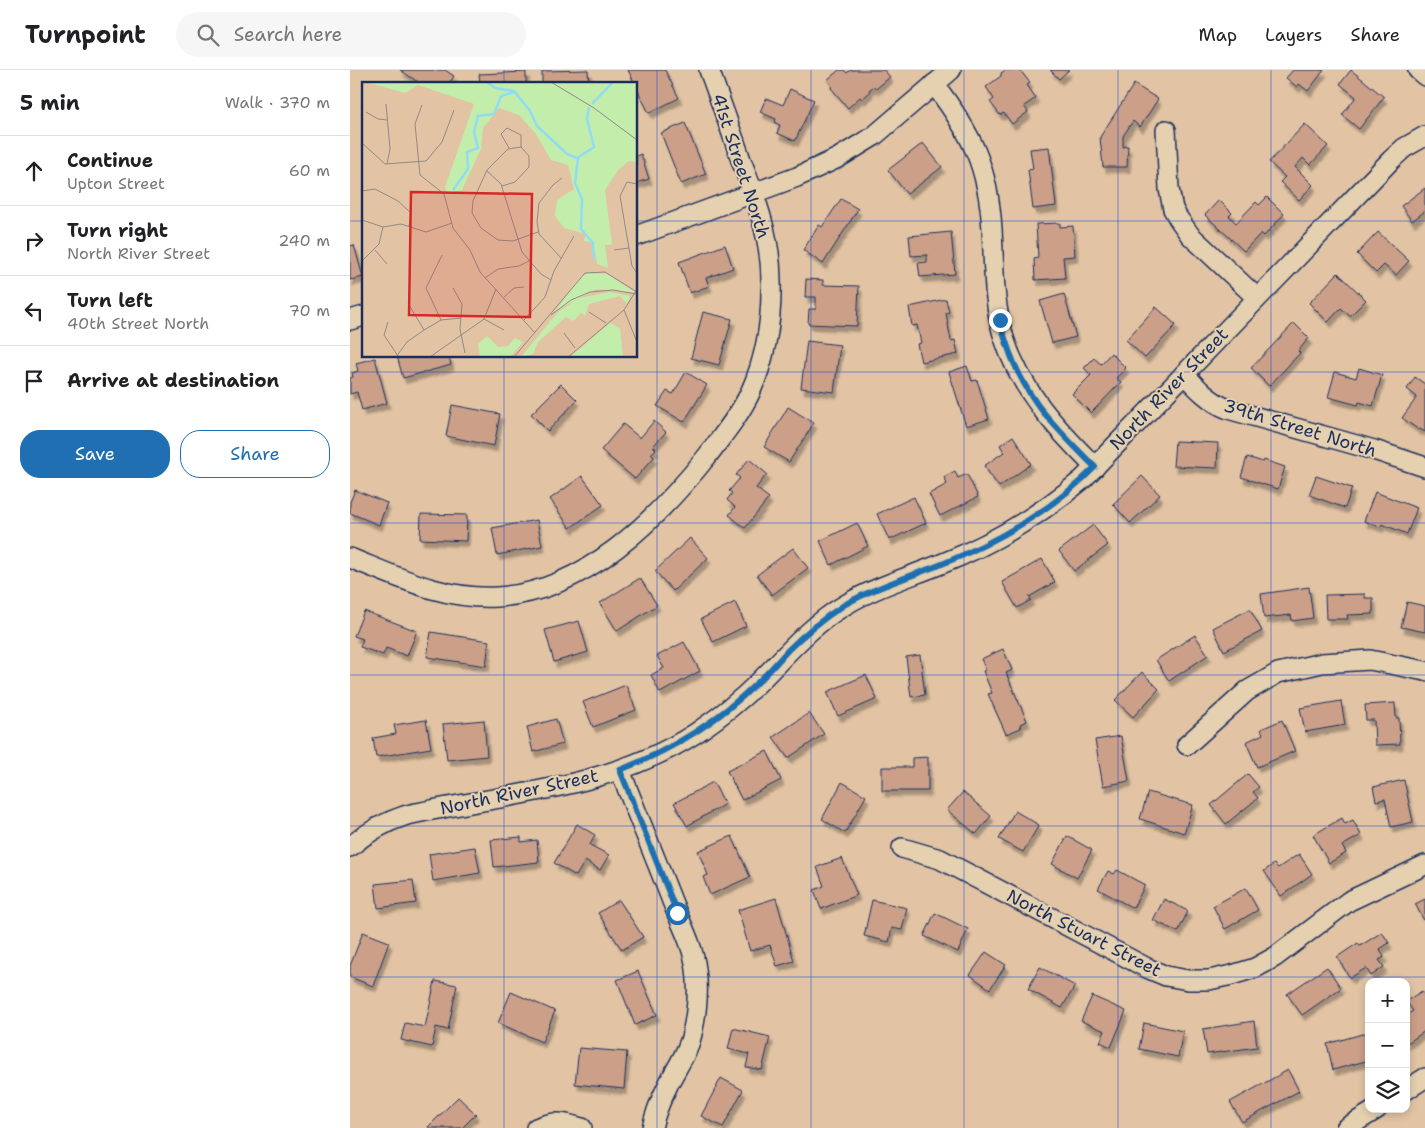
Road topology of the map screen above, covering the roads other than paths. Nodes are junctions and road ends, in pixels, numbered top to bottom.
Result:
1 (709, 70) edge
2 (951, 70) edge
3 (1418, 70) edge
4 (1425, 76) edge
5 (934, 84) junction
6 (1166, 130) dead end
7 (1425, 136) edge
8 (754, 193) junction
9 (638, 235) edge
10 (1257, 298) junction
11 (1184, 374) junction
12 (1095, 467) junction
13 (1425, 467) edge
14 (350, 558) edge
15 (1425, 671) edge
16 (1187, 745) dead end
17 (620, 770) junction
18 (350, 848) edge
19 (902, 848) dead end
20 (1425, 865) edge
21 (1425, 1078) edge
22 (1410, 1087) edge
23 (1370, 1113) edge
24 (536, 1128) edge
25 (582, 1128) edge
26 (652, 1128) edge
27 (1346, 1128) edge

1 - 8 street, 41st Street North
2 - 5 street
3 - 4 street
5 - 8 street
5 - 12 street
6 - 10 street
7 - 10 street, North River Street
8 - 9 street
8 - 14 street, 41st Street North
10 - 11 street, North River Street
11 - 12 street, North River Street
11 - 13 street, 39th Street North
12 - 17 street, North River Street
15 - 16 street
17 - 18 street, North River Street
17 - 26 street
19 - 20 street, North Stuart Street
21 - 22 street
23 - 27 street
24 - 25 street

